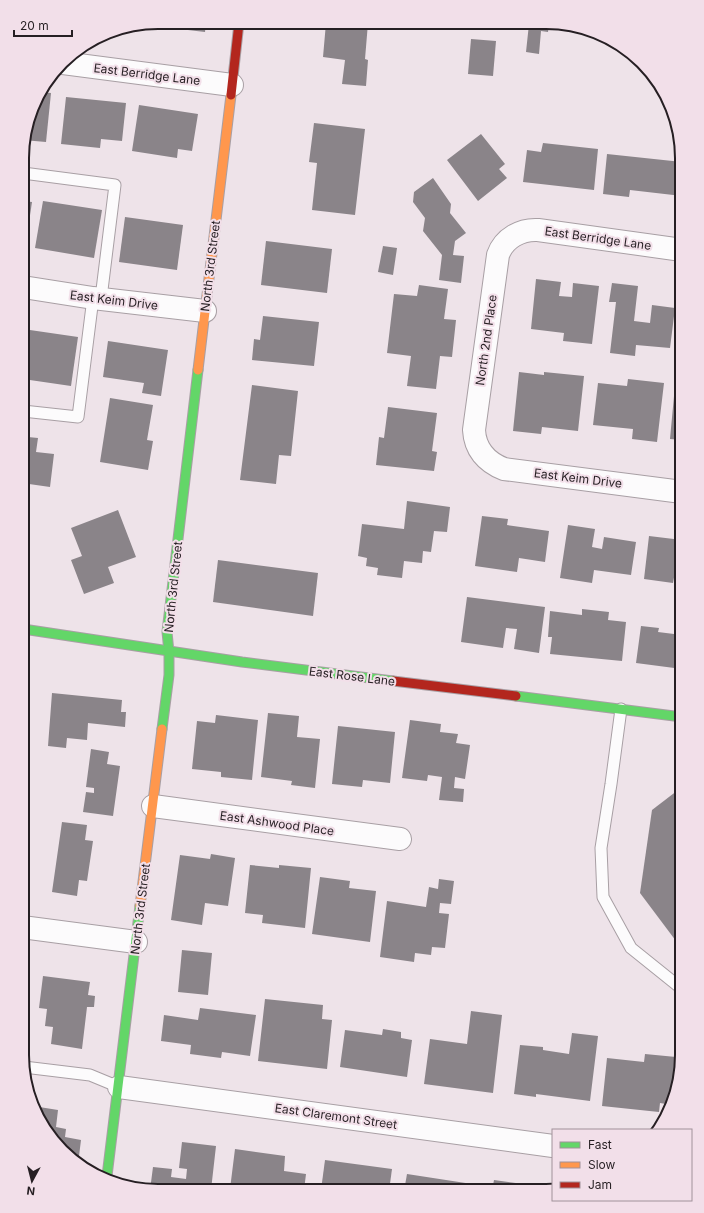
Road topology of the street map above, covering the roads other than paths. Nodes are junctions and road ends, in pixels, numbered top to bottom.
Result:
1 (238, 29) edge
2 (70, 64) edge
3 (232, 85) junction
4 (29, 174) edge
5 (515, 234) joint
6 (675, 249) edge
7 (29, 288) edge
8 (97, 298) junction
9 (205, 311) junction
10 (29, 412) edge
11 (481, 452) joint
12 (675, 491) edge
13 (29, 631) edge
14 (169, 652) junction
15 (621, 709) junction
16 (675, 716) edge
17 (153, 806) junction
18 (400, 839) dead end
19 (29, 928) edge
20 (136, 942) junction
21 (675, 984) edge
22 (30, 1068) edge
23 (118, 1087) junction
24 (552, 1146) edge
25 (107, 1173) edge

1 - 3 street, North 3rd Street
2 - 3 street, East Berridge Lane
3 - 9 street, North 3rd Street
4 - 8 lane
5 - 6 street, East Berridge Lane
5 - 11 street, North 2nd Place
7 - 8 street, East Keim Drive
8 - 9 street, East Keim Drive
8 - 10 lane
9 - 14 street, North 3rd Street
11 - 12 street, East Keim Drive
13 - 14 street, East Rose Lane
14 - 15 street, East Rose Lane
14 - 17 street, North 3rd Street
15 - 16 street, East Rose Lane
15 - 21 lane
17 - 18 street, East Ashwood Place
17 - 20 street, North 3rd Street
19 - 20 street
20 - 23 street, North 3rd Street
22 - 23 lane
23 - 24 street, East Claremont Street
23 - 25 street, North 3rd Street

